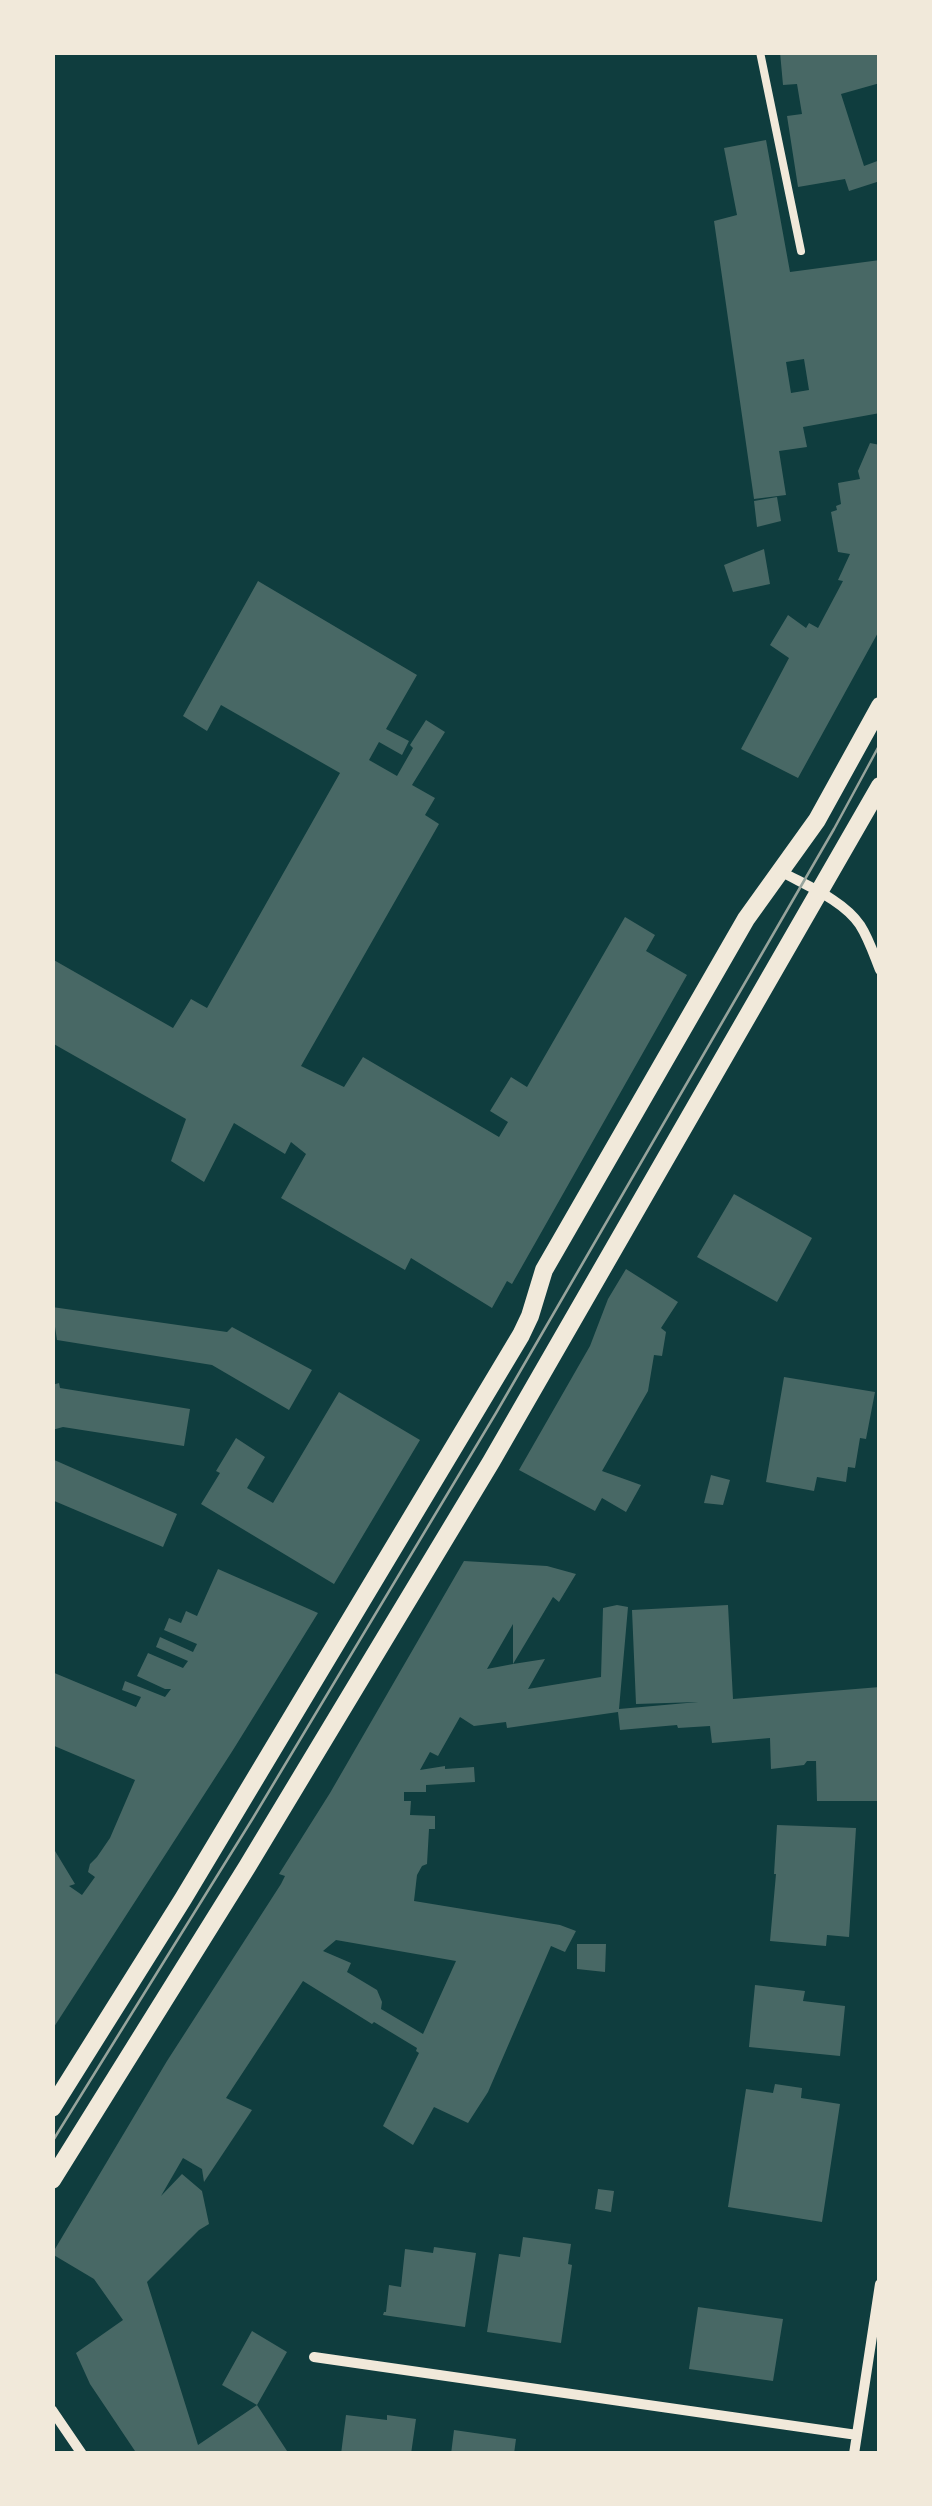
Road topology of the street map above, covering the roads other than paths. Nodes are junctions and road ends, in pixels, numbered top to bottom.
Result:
1 (760, 52) edge
2 (801, 251) dead end
3 (880, 706) edge
4 (880, 786) edge
5 (780, 871) junction
6 (818, 892) junction
7 (880, 970) edge
8 (52, 2108) edge
9 (52, 2180) edge
10 (880, 2284) edge
11 (314, 2358) dead end
12 (52, 2410) edge
13 (857, 2434) junction
14 (82, 2454) edge
15 (854, 2454) edge

1 - 2 lane
3 - 5 street
4 - 6 street
5 - 6 street
5 - 8 street
6 - 7 street
6 - 9 street
10 - 13 street
11 - 13 street
12 - 14 street
13 - 15 street

